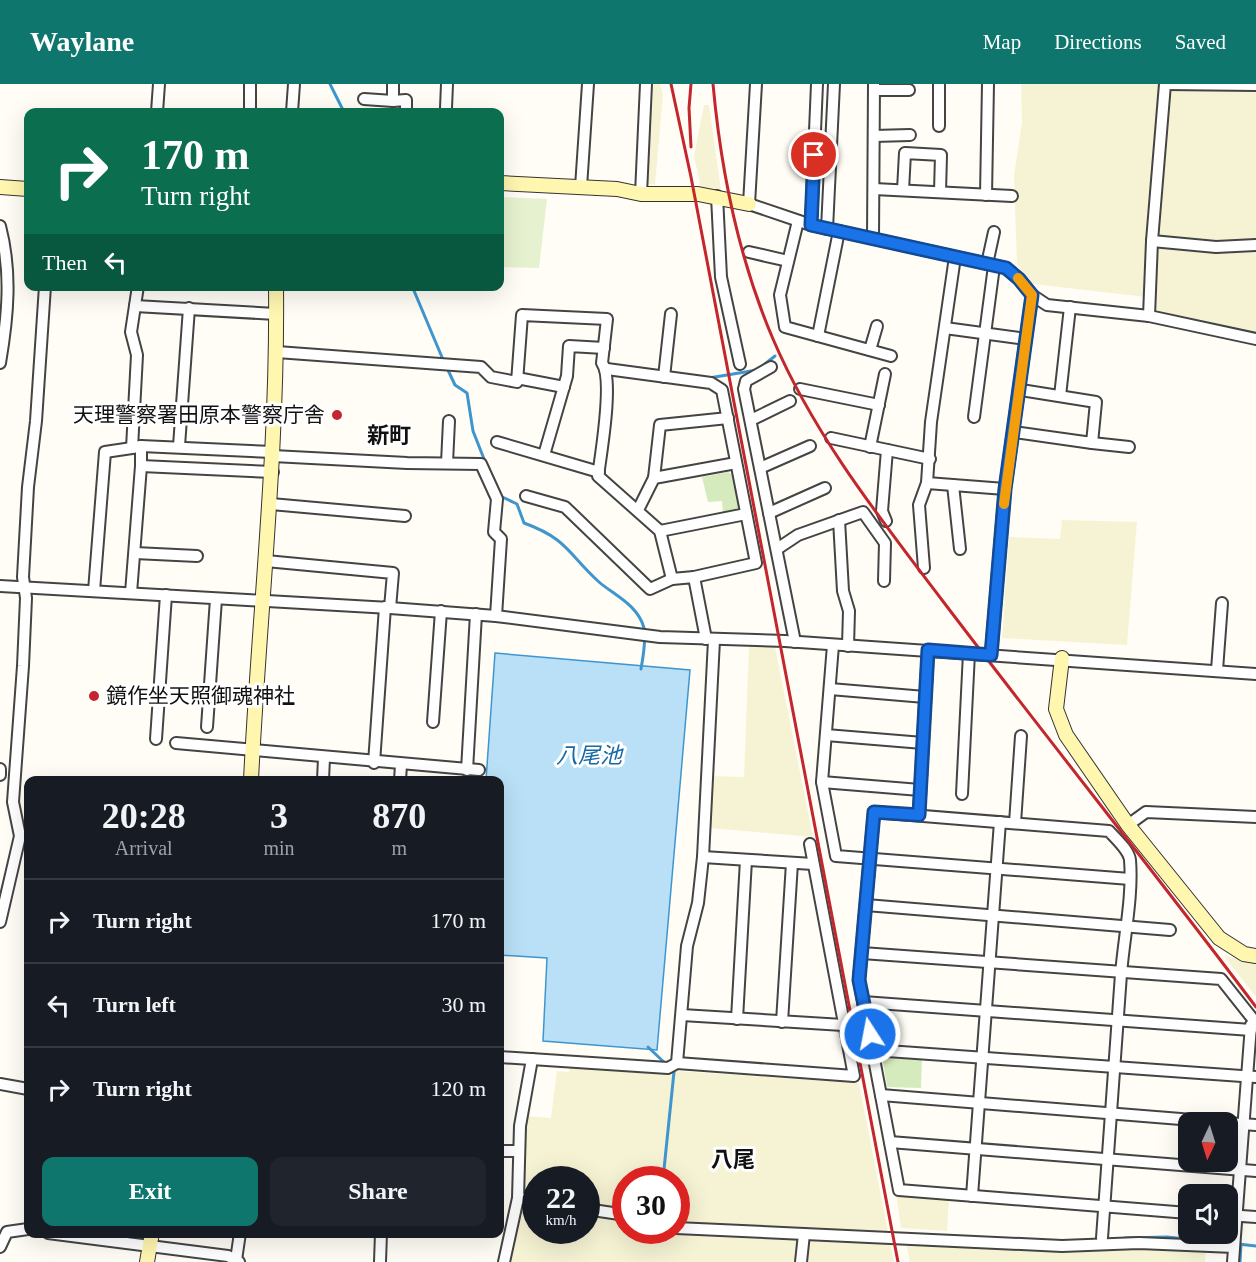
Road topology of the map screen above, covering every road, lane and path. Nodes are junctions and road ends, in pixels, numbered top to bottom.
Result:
1 (159, 84) edge
2 (250, 84) edge
3 (294, 84) edge
4 (393, 84) edge
5 (447, 84) edge
6 (588, 84) edge
7 (646, 84) edge
8 (756, 84) edge
9 (817, 84) edge
10 (834, 84) edge
11 (939, 84) edge
12 (988, 84) edge
13 (1165, 84) edge
14 (1256, 86) edge
15 (874, 87) edge
16 (909, 90) dead end
17 (364, 99) dead end
18 (393, 101) junction
19 (157, 108) edge
20 (250, 108) edge
21 (292, 108) edge
22 (406, 108) edge
23 (446, 108) dead end
24 (939, 126) dead end
25 (910, 135) dead end
26 (874, 136) junction
27 (504, 183) edge
28 (0, 187) edge
29 (581, 187) junction
30 (24, 189) edge
31 (874, 189) junction
32 (903, 190) junction
33 (940, 192) junction
34 (641, 194) junction
35 (986, 195) junction
36 (717, 196) junction
37 (1012, 196) dead end
38 (749, 204) junction
39 (798, 221) junction
40 (811, 225) junction
41 (0, 226) edge
42 (827, 229) junction
43 (839, 231) junction
44 (994, 232) dead end
45 (873, 238) junction
46 (1152, 241) junction
47 (1256, 245) edge
48 (749, 252) dead end
49 (955, 257) junction
50 (788, 261) junction
51 (990, 265) junction
52 (45, 291) edge
53 (137, 291) edge
54 (276, 291) edge
55 (1032, 295) junction
56 (135, 306) junction
57 (1071, 307) junction
58 (189, 308) junction
59 (276, 314) junction
60 (671, 314) dead end
61 (1149, 316) junction
62 (877, 326) dead end
63 (945, 328) junction
64 (985, 333) junction
65 (818, 336) junction
66 (1026, 339) junction
67 (1256, 339) edge
68 (604, 348) junction
69 (870, 350) junction
70 (277, 352) junction
71 (891, 356) dead end
72 (0, 363) edge
73 (740, 364) dead end
74 (771, 367) dead end
75 (607, 369) junction
76 (664, 374) junction
77 (885, 374) dead end
78 (517, 378) junction
79 (564, 387) junction
80 (800, 389) dead end
81 (1021, 390) junction
82 (1060, 396) junction
83 (790, 401) dead end
84 (879, 405) junction
85 (974, 417) dead end
86 (728, 418) junction
87 (751, 420) junction
88 (449, 421) dead end
89 (1014, 432) junction
90 (831, 438) dead end
91 (497, 442) dead end
92 (1092, 443) junction
93 (179, 446) junction
94 (810, 446) dead end
95 (136, 447) junction
96 (870, 447) junction
97 (1129, 447) dead end
98 (887, 450) junction
99 (273, 454) junction
100 (544, 455) junction
101 (930, 459) junction
102 (447, 463) junction
103 (736, 463) junction
104 (141, 466) junction
105 (760, 468) junction
106 (273, 472) junction
107 (599, 472) junction
108 (654, 478) junction
109 (927, 483) junction
110 (954, 485) junction
111 (825, 488) dead end
112 (1005, 489) junction
113 (526, 496) dead end
114 (271, 504) junction
115 (638, 510) junction
116 (769, 513) junction
117 (746, 514) junction
118 (405, 516) dead end
119 (839, 520) junction
120 (886, 521) dead end
121 (660, 531) junction
122 (777, 549) junction
123 (960, 549) dead end
124 (135, 553) junction
125 (197, 556) dead end
126 (266, 561) junction
127 (924, 568) dead end
128 (694, 577) junction
129 (672, 579) junction
130 (884, 582) dead end
131 (0, 586) edge
132 (23, 587) junction
133 (94, 591) junction
134 (131, 593) junction
135 (166, 595) junction
136 (216, 599) junction
137 (262, 602) junction
138 (1222, 603) dead end
139 (388, 607) junction
140 (441, 611) junction
141 (476, 614) junction
142 (496, 615) junction
143 (710, 639) junction
144 (795, 642) junction
145 (833, 645) junction
146 (848, 646) junction
147 (928, 650) junction
148 (969, 653) junction
149 (991, 655) junction
150 (1062, 658) junction
151 (1217, 670) junction
152 (1256, 674) edge
153 (830, 689) junction
154 (925, 697) junction
155 (433, 722) dead end
156 (207, 726) dead end
157 (826, 735) junction
158 (1021, 736) dead end
159 (156, 738) dead end
160 (176, 743) dead end
161 (923, 743) junction
162 (252, 751) junction
163 (324, 758) junction
164 (374, 763) junction
165 (401, 765) junction
166 (448, 768) junction
167 (0, 769) edge
168 (467, 770) junction
169 (479, 770) dead end
170 (0, 775) edge
171 (251, 776) edge
172 (322, 776) edge
173 (400, 776) edge
174 (447, 776) edge
175 (822, 782) junction
176 (920, 790) junction
177 (962, 794) dead end
178 (919, 815) junction
179 (1256, 817) edge
180 (1000, 822) junction
181 (1015, 823) junction
182 (1128, 825) junction
183 (810, 844) dead end
184 (702, 857) junction
185 (870, 859) junction
186 (746, 860) junction
187 (792, 863) junction
188 (813, 864) junction
189 (997, 868) junction
190 (1130, 879) junction
191 (866, 904) junction
192 (994, 915) junction
193 (0, 922) edge
194 (1125, 925) junction
195 (1170, 930) dead end
196 (862, 953) junction
197 (1256, 956) edge
198 (989, 964) junction
199 (1121, 973) junction
200 (863, 1002) junction
201 (986, 1010) junction
202 (682, 1015) junction
203 (737, 1019) junction
204 (1118, 1020) junction
205 (782, 1022) junction
206 (1253, 1024) edge
207 (843, 1025) junction
208 (873, 1050) junction
209 (504, 1057) edge
210 (982, 1057) junction
211 (532, 1059) junction
212 (677, 1063) junction
213 (1115, 1067) junction
214 (1252, 1077) edge
215 (0, 1083) edge
216 (24, 1088) edge
217 (881, 1095) junction
218 (979, 1104) junction
219 (1112, 1114) junction
220 (1178, 1119) edge
221 (1238, 1124) edge
222 (1244, 1124) junction
223 (1256, 1125) edge
224 (890, 1142) junction
225 (504, 1151) edge
226 (518, 1151) junction
227 (974, 1151) junction
228 (1108, 1161) junction
229 (1241, 1170) junction
230 (1256, 1171) edge
231 (1238, 1185) edge
232 (972, 1196) junction
233 (518, 1198) junction
234 (522, 1199) edge
235 (1104, 1207) junction
236 (1178, 1212) edge
237 (1238, 1216) edge
238 (1256, 1217) edge
239 (690, 1229) edge
240 (24, 1230) edge
241 (804, 1234) junction
242 (134, 1238) edge
243 (240, 1238) edge
244 (381, 1238) edge
245 (1102, 1238) dead end
246 (151, 1239) edge
247 (1234, 1244) edge
248 (0, 1247) edge
249 (1234, 1247) junction
250 (238, 1261) edge
251 (147, 1262) edge
252 (380, 1262) edge
253 (504, 1262) edge
254 (801, 1262) edge
255 (1233, 1262) edge

1 - 19 street
2 - 20 street
3 - 21 street
4 - 18 street
5 - 23 street
6 - 29 street
7 - 34 street
8 - 38 street
9 - 40 street
10 - 42 street
11 - 24 street
12 - 35 street
13 - 14 street
13 - 46 street
15 - 16 street
15 - 26 street
17 - 18 street
18 - 22 street
25 - 26 street
26 - 31 street
27 - 29 street
28 - 30 street
29 - 34 street
31 - 32 street
31 - 45 street
32 - 33 street
32 - 33 street
33 - 35 street
34 - 36 street
35 - 37 street
36 - 38 street
36 - 73 street
38 - 39 street
39 - 40 street
39 - 50 street
40 - 42 street
41 - 72 street
42 - 43 street
43 - 45 street
43 - 65 street
44 - 51 street
45 - 49 street
46 - 47 street
46 - 61 street
48 - 50 street
49 - 51 street
49 - 63 street
50 - 65 street
51 - 55 street
51 - 64 street
52 - 132 street
53 - 56 street
54 - 59 street
55 - 57 street
55 - 66 street
56 - 58 street
56 - 95 street
57 - 61 street
57 - 82 street
58 - 59 street
58 - 93 street
59 - 70 street
60 - 76 street
61 - 67 street
62 - 69 street
63 - 64 street
63 - 101 street
64 - 66 street
64 - 85 street
65 - 69 street
66 - 81 street
68 - 75 street
68 - 78 street
68 - 79 street
69 - 71 street
70 - 78 street
70 - 99 street
74 - 87 street
75 - 76 street
75 - 107 street
76 - 86 street
77 - 84 street
78 - 79 street
79 - 100 street
80 - 84 street
81 - 82 street
81 - 89 street
82 - 92 street
83 - 87 street
84 - 96 street
86 - 103 street
86 - 108 street
87 - 105 street
88 - 102 street
89 - 92 street
89 - 112 street
90 - 96 street
91 - 100 street
92 - 97 street
93 - 95 street
93 - 99 street
94 - 105 street
95 - 104 street
95 - 133 street
96 - 98 street
98 - 101 street
98 - 120 street
99 - 102 street
99 - 106 street
100 - 107 street
101 - 109 street
102 - 142 street
103 - 108 street
103 - 117 street
104 - 106 street
104 - 124 street
105 - 116 street
106 - 114 street
107 - 115 street
108 - 115 street
109 - 110 street
109 - 127 street
110 - 112 street
110 - 123 street
111 - 116 street
112 - 149 street
113 - 129 street
114 - 118 street
114 - 126 street
115 - 121 street
116 - 122 street
117 - 121 street
117 - 128 street
119 - 122 street
119 - 130 street
119 - 146 street
121 - 129 street
122 - 144 street
124 - 125 street
124 - 134 street
126 - 137 street
126 - 139 street
128 - 129 street
128 - 143 street
131 - 132 street
132 - 133 street
132 - 193 street
133 - 134 street
134 - 135 street
135 - 136 street
135 - 159 street
136 - 137 street
136 - 156 street
137 - 139 street
137 - 162 street
138 - 151 street
139 - 140 street
139 - 164 street
140 - 141 street
140 - 155 street
141 - 142 street
141 - 168 street
142 - 143 street
143 - 144 street
143 - 184 street
144 - 145 street
145 - 146 street
145 - 153 street
146 - 147 street
147 - 148 street
147 - 154 street
148 - 149 street
148 - 177 street
149 - 150 street
150 - 151 street
150 - 182 street
151 - 152 street
153 - 154 street
153 - 157 street
154 - 161 street
157 - 161 street
157 - 175 street
158 - 181 street
160 - 162 street
161 - 176 street
162 - 163 street
162 - 171 street
163 - 164 street
163 - 172 street
164 - 165 street
165 - 166 street
165 - 173 street
166 - 168 street
166 - 174 street
167 - 170 street
168 - 169 street
175 - 176 street
175 - 185 street
176 - 178 street
178 - 180 street
178 - 185 street
179 - 182 street
180 - 181 street
180 - 189 street
181 - 190 street
182 - 197 street
183 - 188 street
184 - 186 street
184 - 202 street
185 - 189 street
185 - 191 street
186 - 187 street
186 - 203 street
187 - 188 street
187 - 205 street
188 - 207 street
189 - 190 street
189 - 192 street
190 - 194 street
191 - 192 street
191 - 196 street
192 - 194 street
192 - 198 street
194 - 195 street
194 - 199 street
196 - 198 street
196 - 200 street
198 - 199 street
198 - 201 street
199 - 204 street
199 - 206 street
200 - 201 street
200 - 208 street
201 - 204 street
201 - 210 street
202 - 203 street
202 - 212 street
203 - 205 street
204 - 206 street
204 - 213 street
205 - 207 street
206 - 214 street
207 - 212 street
208 - 210 street
208 - 217 street
209 - 211 street
210 - 213 street
210 - 218 street
211 - 212 street
211 - 226 street
213 - 214 street
213 - 219 street
214 - 222 street
215 - 216 street
217 - 218 street
217 - 224 street
218 - 219 street
218 - 227 street
219 - 220 street
219 - 228 street
221 - 222 street
222 - 223 street
222 - 229 street
224 - 227 street
224 - 232 street
225 - 226 street
226 - 233 street
227 - 228 street
227 - 232 street
228 - 229 street
228 - 235 street
229 - 230 street
229 - 231 street
232 - 235 street
233 - 234 street
233 - 253 street
235 - 236 street
235 - 245 street
237 - 238 street
239 - 241 street
240 - 248 street
241 - 249 street
241 - 254 street
242 - 246 street
243 - 250 street
244 - 252 street
246 - 250 street
246 - 251 street
247 - 249 street
249 - 255 street

